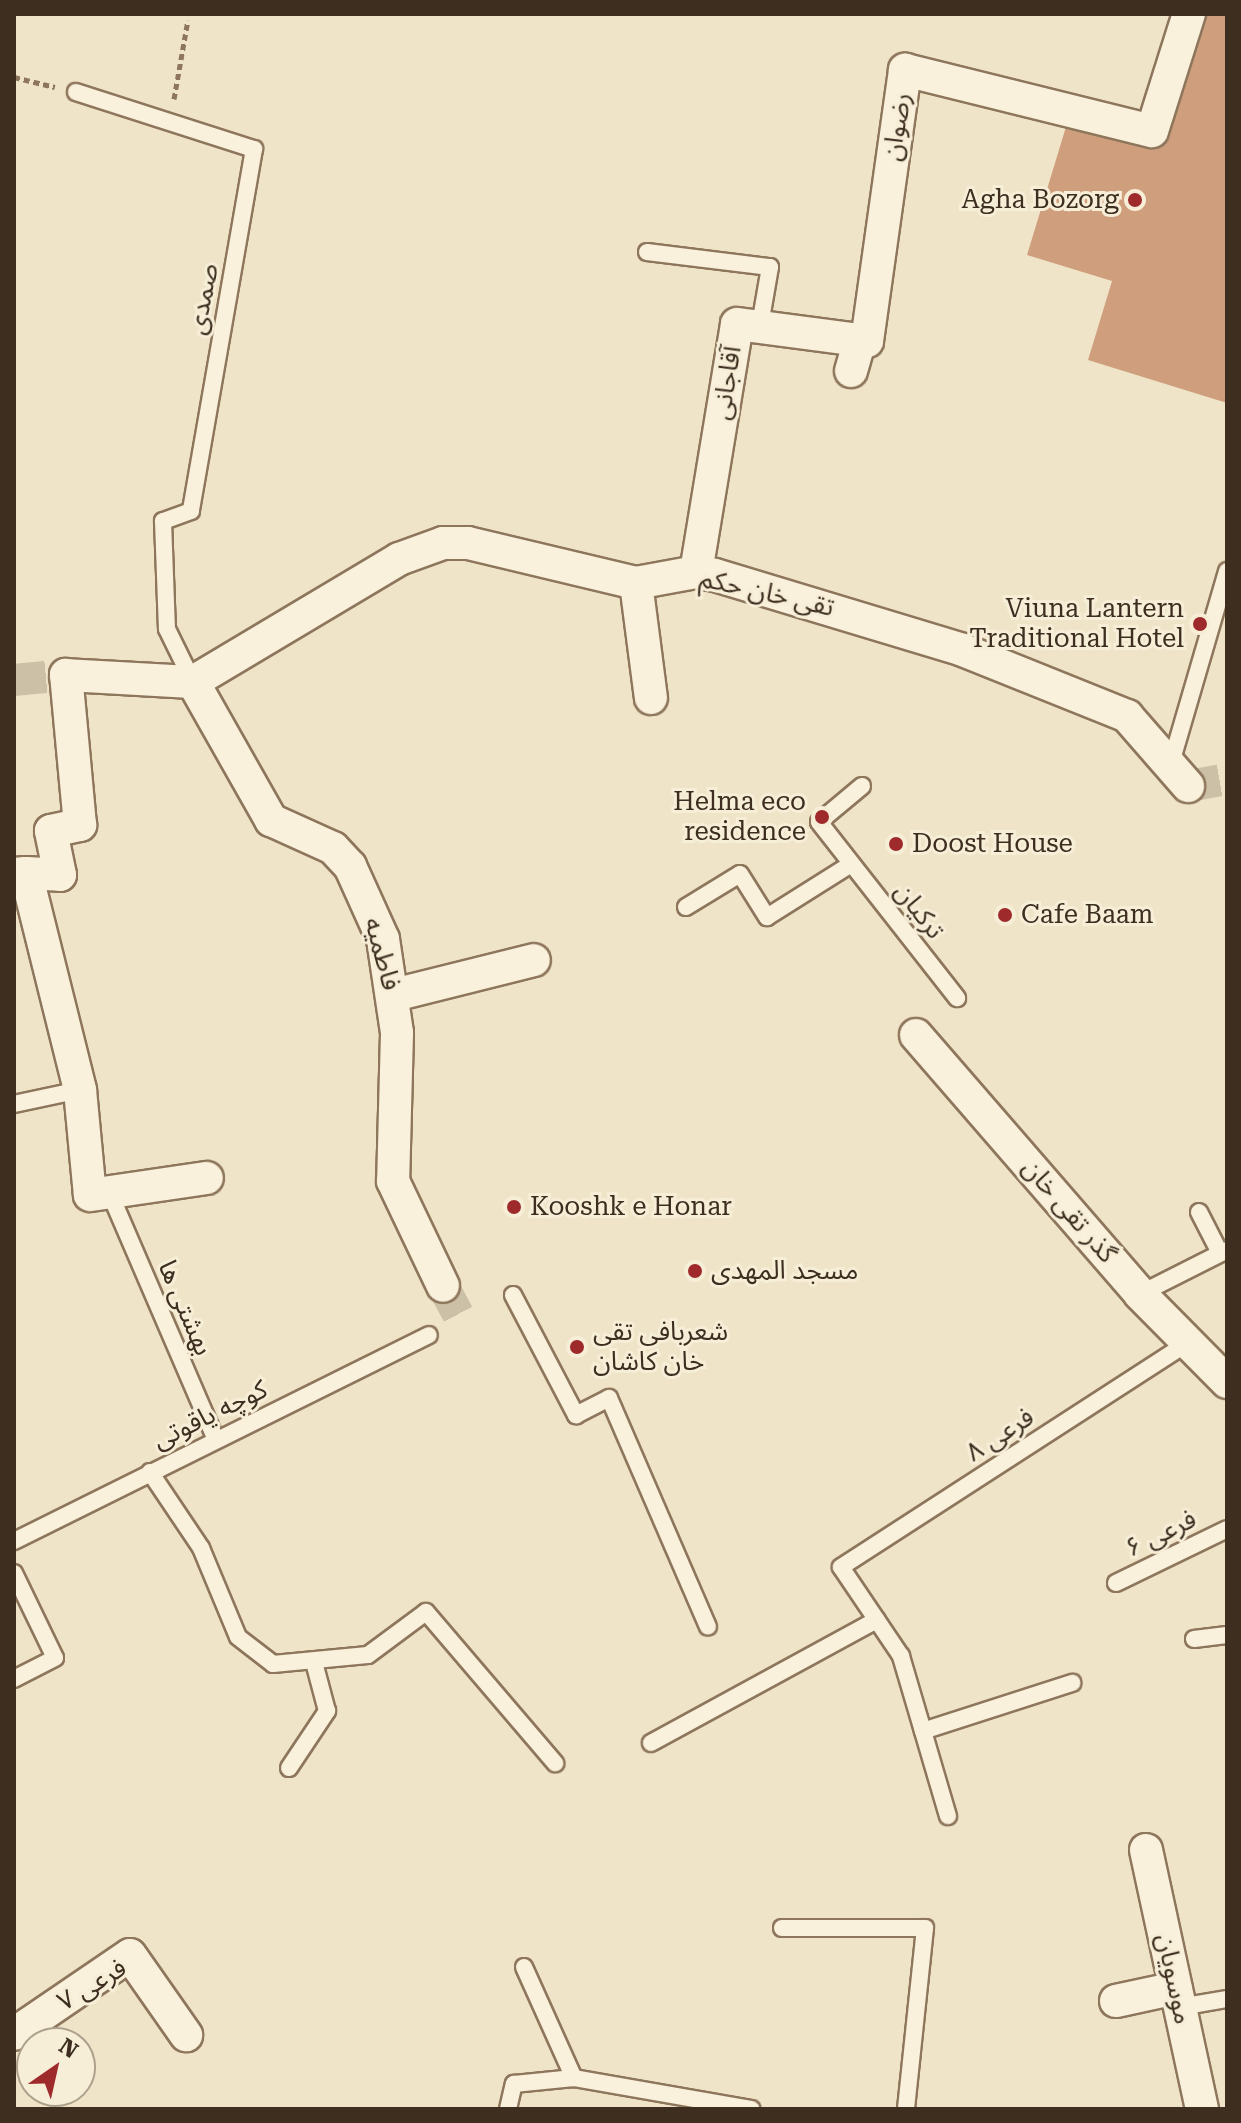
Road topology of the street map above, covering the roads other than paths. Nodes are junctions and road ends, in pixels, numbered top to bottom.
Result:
1 (1189, 14) edge
2 (76, 92) road end
3 (647, 252) dead end
4 (760, 325) junction
5 (864, 340) junction
6 (851, 371) dead end
7 (1227, 571) edge
8 (696, 572) junction
9 (636, 583) junction
10 (193, 682) junction
11 (651, 698) dead end
12 (1179, 774) joint
13 (862, 786) dead end
14 (851, 864) junction
15 (20, 874) edge
16 (686, 907) dead end
17 (534, 960) dead end
18 (394, 995) junction
19 (957, 998) dead end
20 (916, 1035) dead end
21 (80, 1090) junction
22 (14, 1104) edge
23 (207, 1178) dead end
24 (111, 1196) junction
25 (1199, 1212) dead end
26 (1224, 1251) edge
27 (443, 1286) tunnel mouth
28 (1140, 1294) junction
29 (513, 1295) dead end
30 (429, 1335) dead end
31 (1186, 1344) junction
32 (1227, 1382) edge
33 (215, 1438) junction
34 (150, 1472) junction
35 (1227, 1529) edge
36 (14, 1541) edge
37 (14, 1573) edge
38 (1116, 1583) dead end
39 (877, 1620) junction
40 (708, 1627) dead end
41 (1227, 1635) edge
42 (1194, 1639) dead end
43 (314, 1662) junction
44 (14, 1679) edge
45 (1072, 1683) dead end
46 (923, 1731) junction
47 (651, 1743) dead end
48 (555, 1763) dead end
49 (289, 1768) dead end
50 (948, 1816) dead end
51 (1146, 1850) dead end
52 (782, 1928) dead end
53 (524, 1967) dead end
54 (1178, 1998) junction
55 (1227, 1999) edge
56 (1116, 2001) dead end
57 (14, 2034) edge
58 (186, 2035) dead end
59 (574, 2078) junction
60 (508, 2109) edge
61 (751, 2109) edge
62 (906, 2109) edge
63 (1202, 2109) edge

1 - 5 street, رضوان
2 - 10 lane, صمدی
3 - 4 lane
4 - 5 street, آقاجانی
4 - 8 street, آقاجانی
5 - 6 street
7 - 12 lane
8 - 9 street, تقی خان حکم
8 - 12 street, تقی خان حکم
9 - 10 street, تقی خان حکم
9 - 11 street
10 - 15 street
10 - 18 street, فاطمیه
13 - 14 lane, ترکیان
14 - 16 lane
14 - 19 lane, ترکیان
15 - 21 street
17 - 18 street
18 - 27 street, فاطمیه
20 - 28 street, گذر تقی خان
21 - 22 lane
21 - 24 street
23 - 24 street
24 - 33 lane, بهشتی ها
25 - 26 lane
26 - 28 lane
28 - 31 street, گذر تقی خان
29 - 40 lane
30 - 33 lane, کوچه یاقوتی
31 - 32 street, گذر تقی خان
31 - 39 lane, فرعی ۸
33 - 34 lane, کوچه یاقوتی
34 - 36 lane, کوچه یاقوتی
34 - 43 lane
35 - 38 lane, فرعی ۶
37 - 44 lane
39 - 46 lane
39 - 47 lane
41 - 42 lane
43 - 48 lane
43 - 49 lane
45 - 46 lane
46 - 50 lane
51 - 54 street, موسویان
52 - 62 lane
53 - 59 lane
54 - 55 lane
54 - 56 street
54 - 63 street, موسویان
57 - 58 street, فرعی ۷
59 - 60 lane
59 - 61 lane

